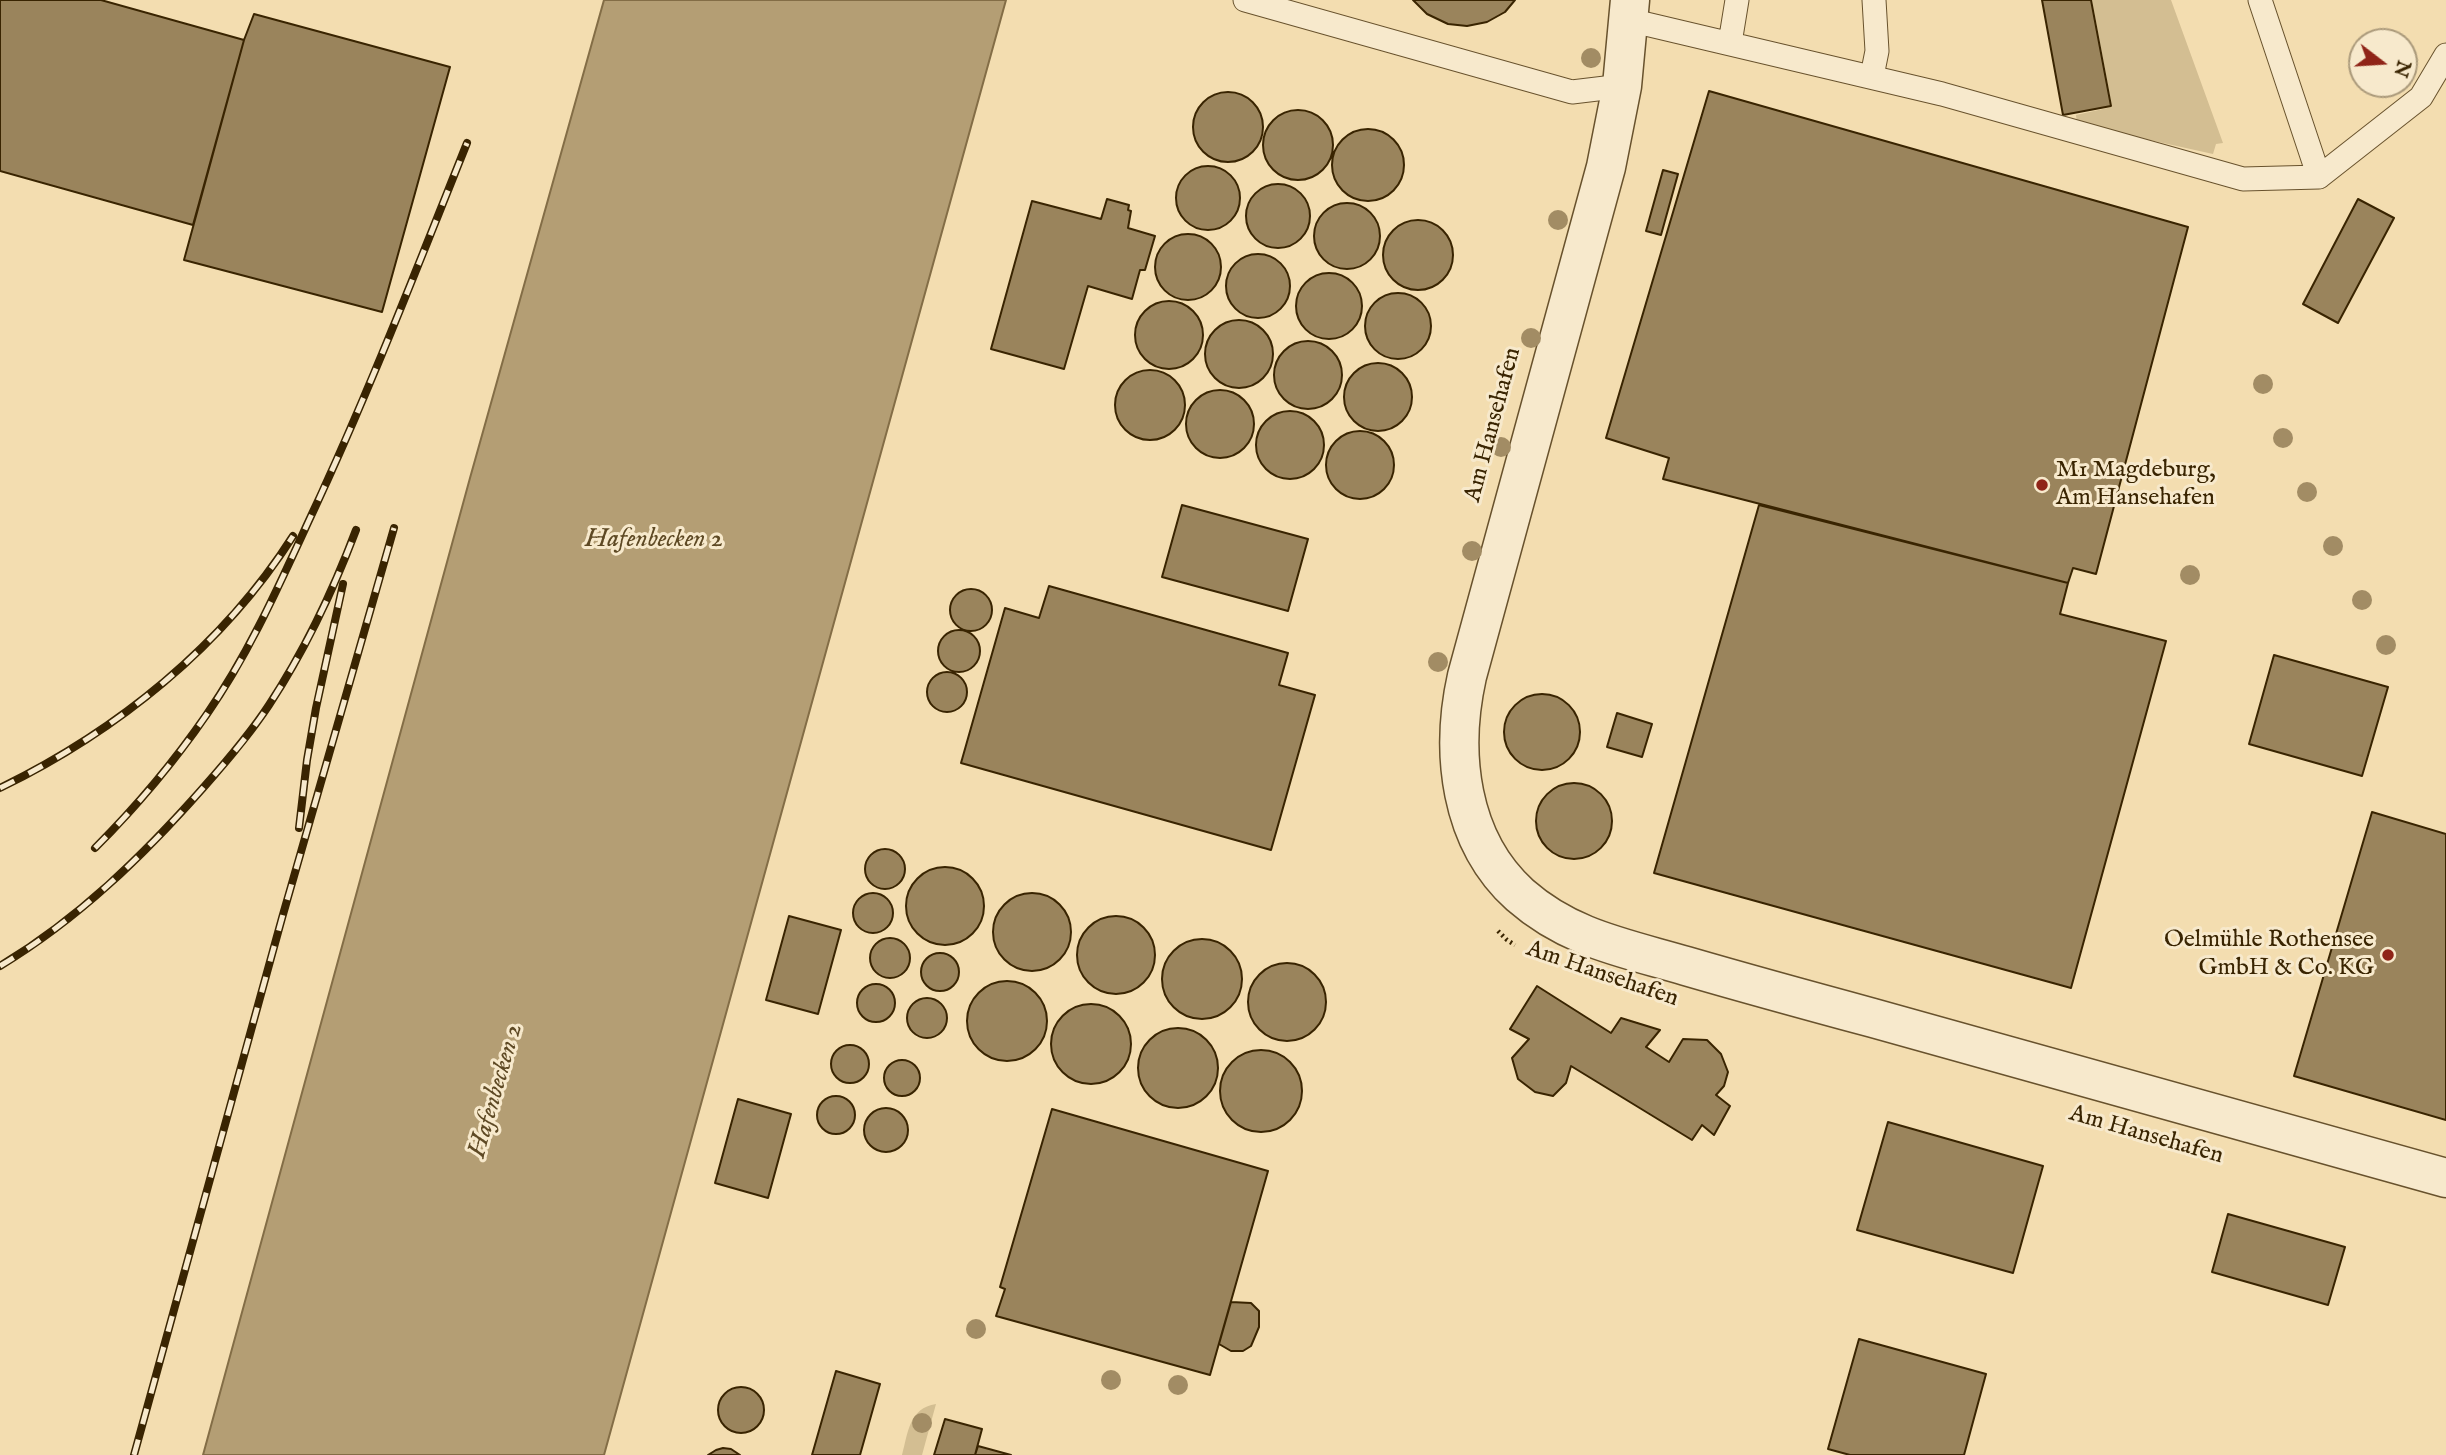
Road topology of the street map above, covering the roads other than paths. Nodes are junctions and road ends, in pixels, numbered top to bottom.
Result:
1 (1245, 0) edge
2 (1737, 0) edge
3 (1874, 0) edge
4 (2260, 0) edge
5 (1630, 10) edge
6 (1730, 43) junction
7 (2446, 55) edge
8 (1872, 76) junction
9 (1622, 86) junction
10 (2319, 177) junction
11 (2446, 1178) edge

1 - 9 lane
2 - 6 lane
3 - 8 lane
4 - 10 lane
5 - 6 lane
5 - 9 street, Am Hansehafen
6 - 8 lane
7 - 10 lane
8 - 10 lane
9 - 11 street, Am Hansehafen

